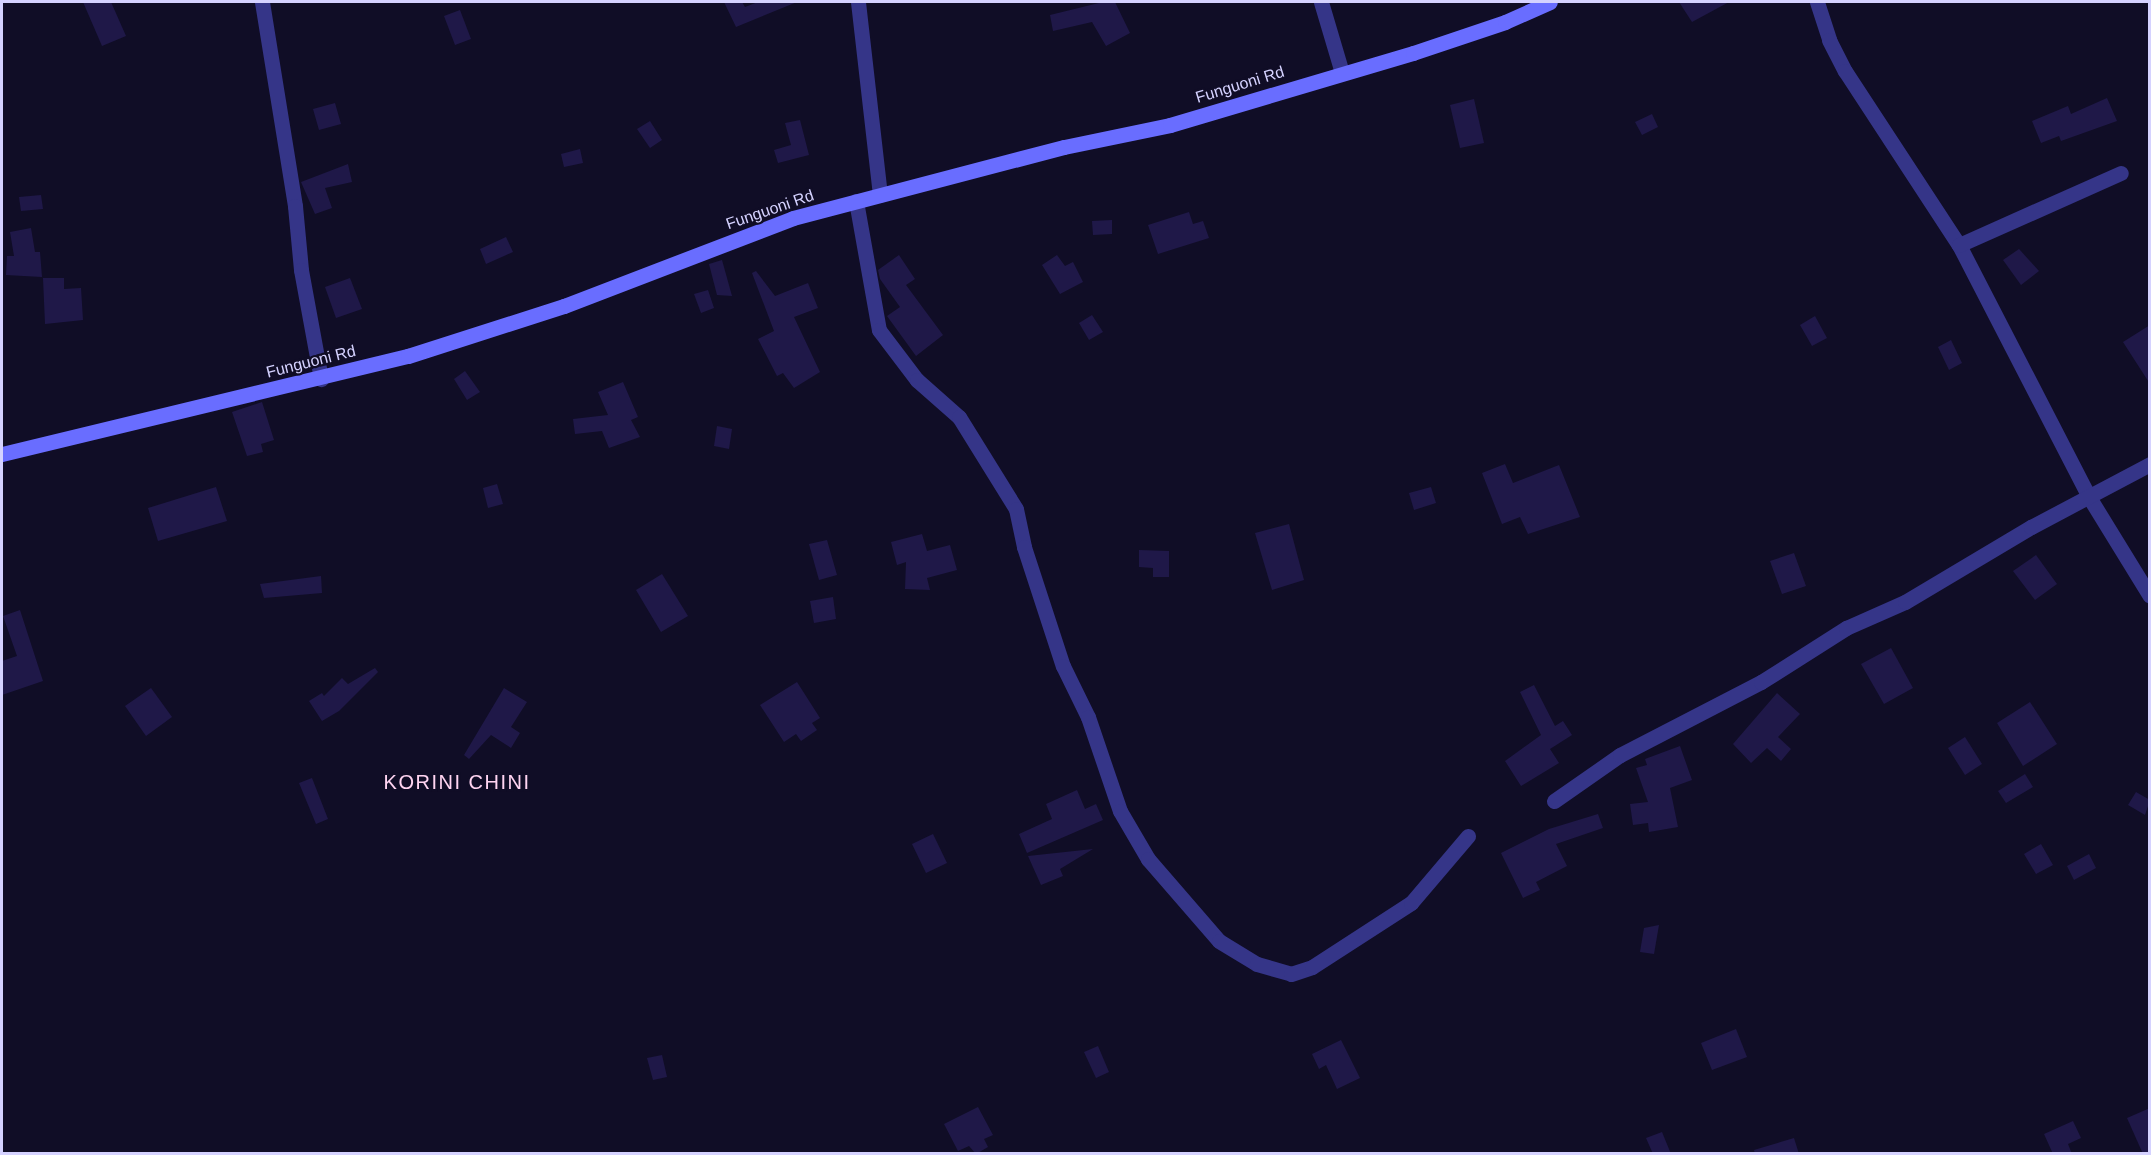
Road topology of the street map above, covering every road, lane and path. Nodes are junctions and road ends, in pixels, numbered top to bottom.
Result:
1 (262, 2) edge
2 (858, 2) edge
3 (1321, 2) edge
4 (1550, 2) edge
5 (1817, 2) edge
6 (1342, 73) junction
7 (2121, 173) dead end
8 (880, 195) junction
9 (856, 201) junction
10 (1959, 245) junction
11 (321, 379) junction
12 (2, 454) edge
13 (2150, 464) edge
14 (2089, 497) junction
15 (2150, 596) edge
16 (1554, 801) dead end
17 (1468, 836) dead end

1 - 11 street
2 - 8 street
3 - 6 street
4 - 6 street, Funguoni Rd
5 - 10 street
6 - 8 street, Funguoni Rd
7 - 10 street
8 - 9 street, Funguoni Rd
9 - 11 street, Funguoni Rd
9 - 17 street
10 - 14 street
11 - 12 street, Funguoni Rd
13 - 14 street
14 - 15 street
14 - 16 street

